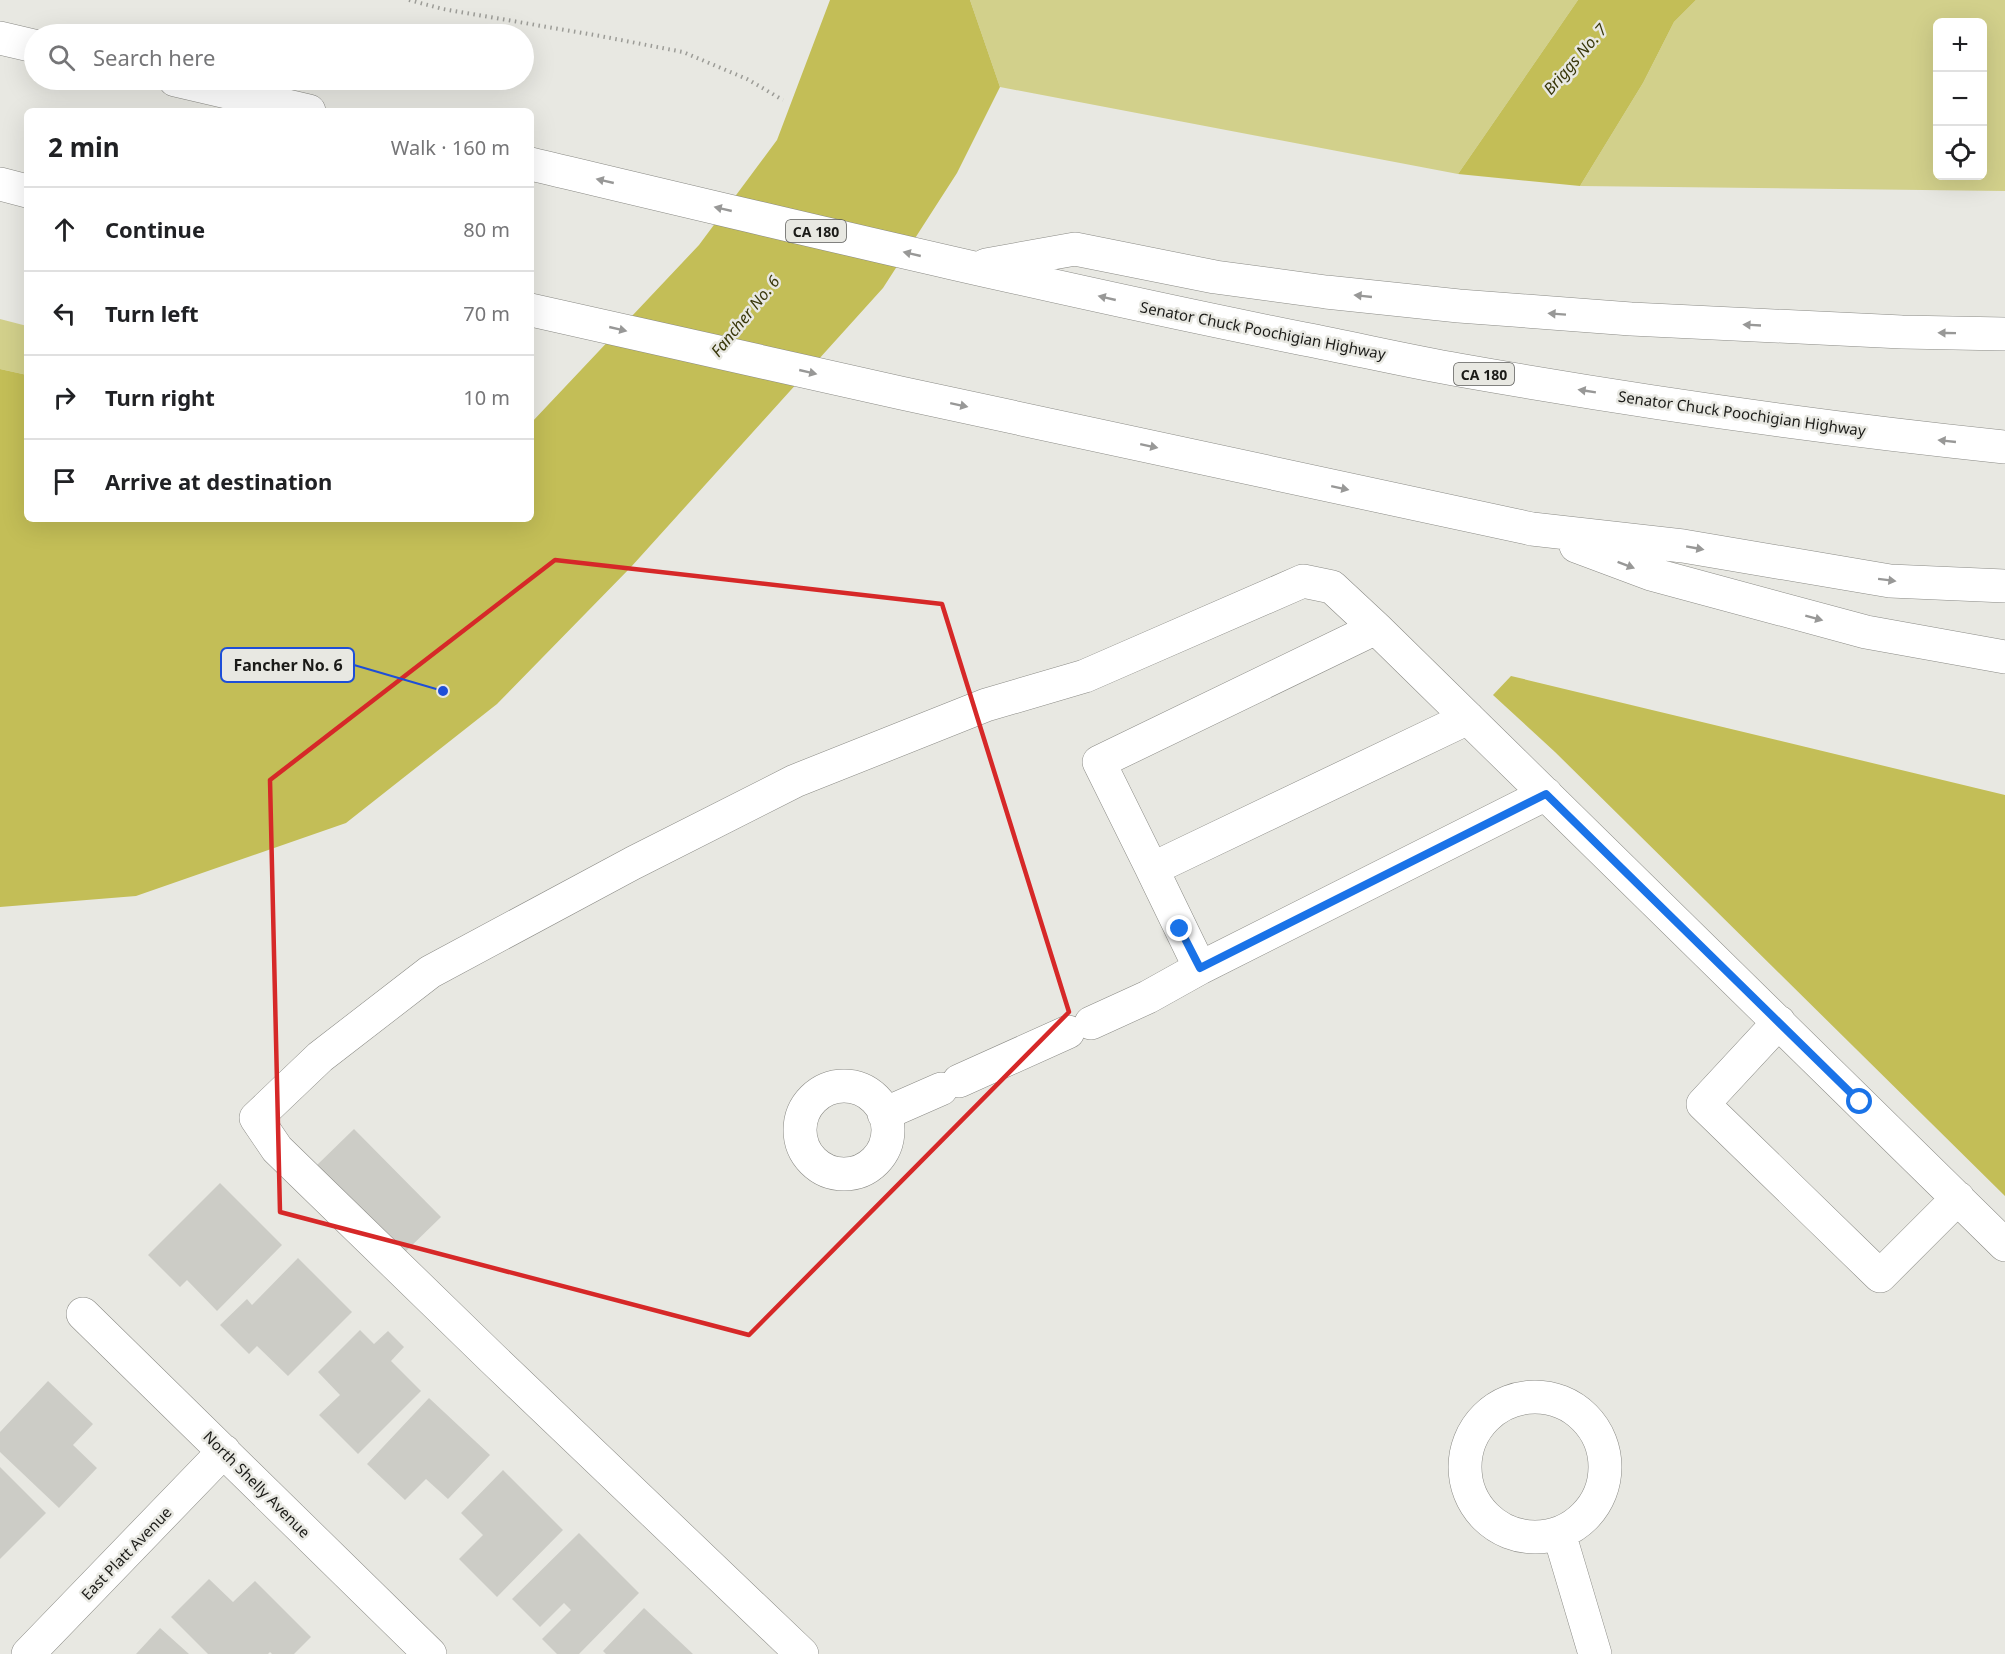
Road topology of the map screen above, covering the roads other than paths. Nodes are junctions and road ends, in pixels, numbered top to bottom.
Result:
1 (0, 38) edge
2 (24, 44) edge
3 (219, 90) edge
4 (296, 108) edge
5 (534, 165) edge
6 (0, 184) edge
7 (24, 190) edge
8 (969, 268) junction
9 (546, 313) edge
10 (2005, 334) edge
11 (2005, 447) edge
12 (1533, 529) junction
13 (2005, 586) edge
14 (1376, 628) junction
15 (2005, 657) edge
16 (1468, 718) junction
17 (1546, 794) junction
18 (1152, 870) junction
19 (1200, 968) junction
20 (1779, 1022) junction
21 (884, 1114) dead end
22 (1958, 1198) junction
23 (2005, 1245) edge
24 (83, 1314) dead end
25 (224, 1451) junction
26 (1559, 1533) junction
27 (28, 1654) edge
28 (429, 1654) edge
29 (802, 1654) edge
30 (1596, 1654) edge

1 - 2 main road
3 - 4 main road
8 -> 5 main road, Senator Chuck Poochigian Highway / CA 180
6 - 7 main road
10 -> 8 main road
11 -> 8 main road, Senator Chuck Poochigian Highway / CA 180
9 -> 12 main road
12 -> 13 main road
12 -> 15 main road
14 - 16 main road
14 - 18 main road
14 - 29 main road
16 - 17 main road
16 - 18 main road
17 - 19 main road
17 - 20 main road
18 - 19 main road
19 - 21 main road
20 - 22 main road
20 - 22 main road
22 - 23 main road
24 - 25 main road, North Shelly Avenue
25 - 27 main road, East Platt Avenue
25 - 28 main road, North Shelly Avenue
26 - 26 main road
26 - 30 main road

